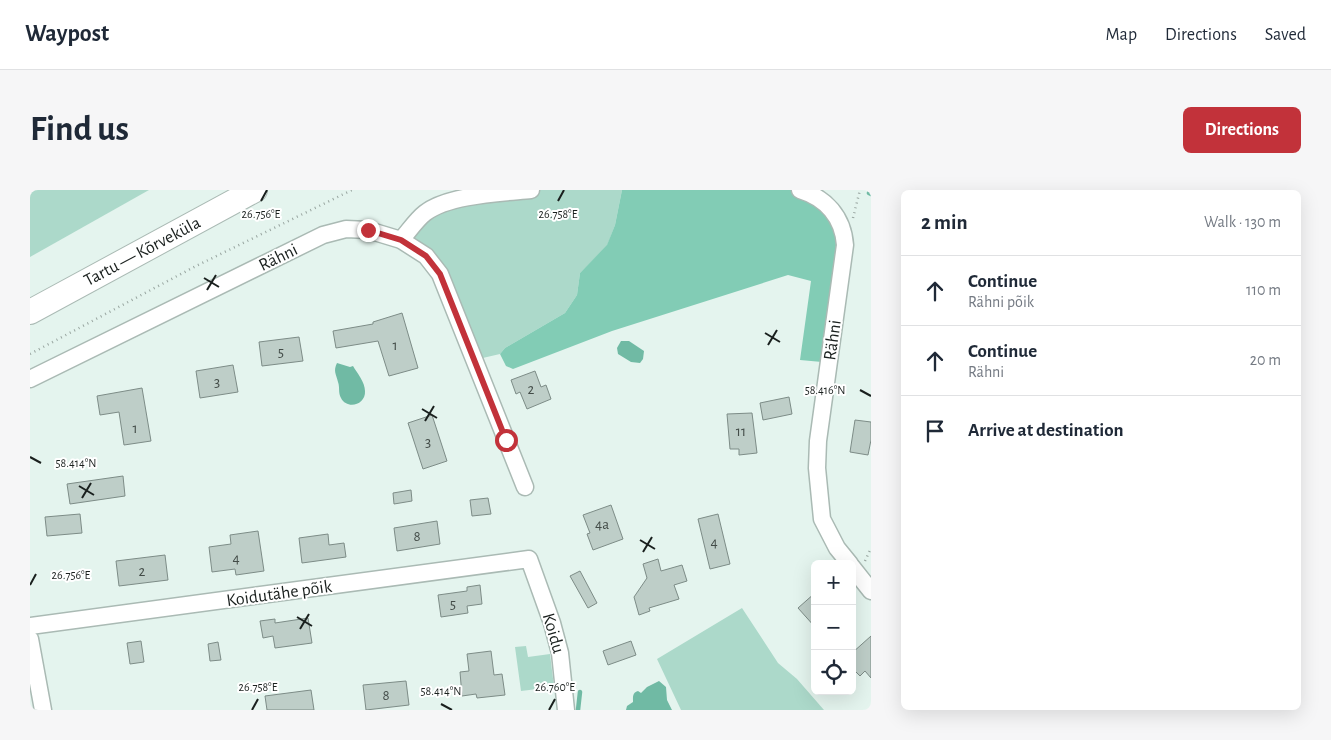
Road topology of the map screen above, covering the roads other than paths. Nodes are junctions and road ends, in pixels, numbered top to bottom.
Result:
1 (254, 190) edge
2 (531, 190) edge
3 (800, 190) edge
4 (401, 240) junction
5 (30, 312) edge
6 (30, 379) edge
7 (525, 487) dead end
8 (529, 559) joint
9 (849, 560) edge
10 (856, 568) edge
11 (871, 591) edge
12 (30, 626) edge
13 (30, 639) edge
14 (43, 710) edge
15 (566, 710) edge

1 - 5 main road, Tartu — Kõrveküla
2 - 4 street
3 - 9 street, Rähni
4 - 6 street, Rähni
4 - 7 street, Rähni
8 - 12 street, Koidutähe põik
8 - 15 street, Koidu
10 - 11 street, Rähni
13 - 14 street

